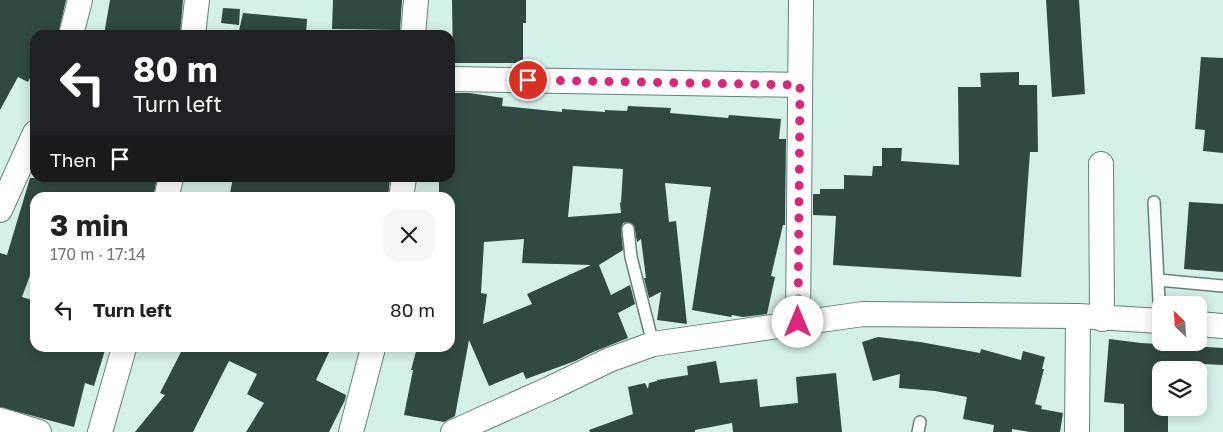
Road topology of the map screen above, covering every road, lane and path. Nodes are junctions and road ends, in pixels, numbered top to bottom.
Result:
1 (80, 0) edge
2 (197, 0) edge
3 (416, 0) edge
4 (801, 0) edge
5 (72, 30) edge
6 (194, 30) edge
7 (413, 30) edge
8 (455, 79) edge
9 (800, 85) junction
10 (30, 144) edge
11 (1101, 164) dead end
12 (1154, 202) dead end
13 (0, 210) edge
14 (628, 229) dead end
15 (1158, 280) junction
16 (1223, 286) edge
17 (1159, 296) edge
18 (1078, 316) junction
19 (1102, 319) junction
20 (1152, 321) edge
21 (798, 322) junction
22 (1208, 325) edge
23 (1223, 326) edge
24 (654, 344) junction
25 (123, 352) edge
26 (372, 352) edge
27 (0, 420) edge
28 (39, 432) edge
29 (100, 432) edge
30 (350, 432) edge
31 (453, 432) edge
32 (1077, 432) edge

1 - 5 street
2 - 6 street
3 - 7 street
4 - 9 street
8 - 9 street
9 - 21 street
10 - 13 street
11 - 19 street
12 - 15 lane
14 - 24 lane
15 - 16 lane
15 - 17 lane
18 - 19 street
18 - 21 street
18 - 32 street
19 - 20 street
21 - 24 street
22 - 23 street
24 - 31 street
25 - 29 street
26 - 30 street
27 - 28 street

